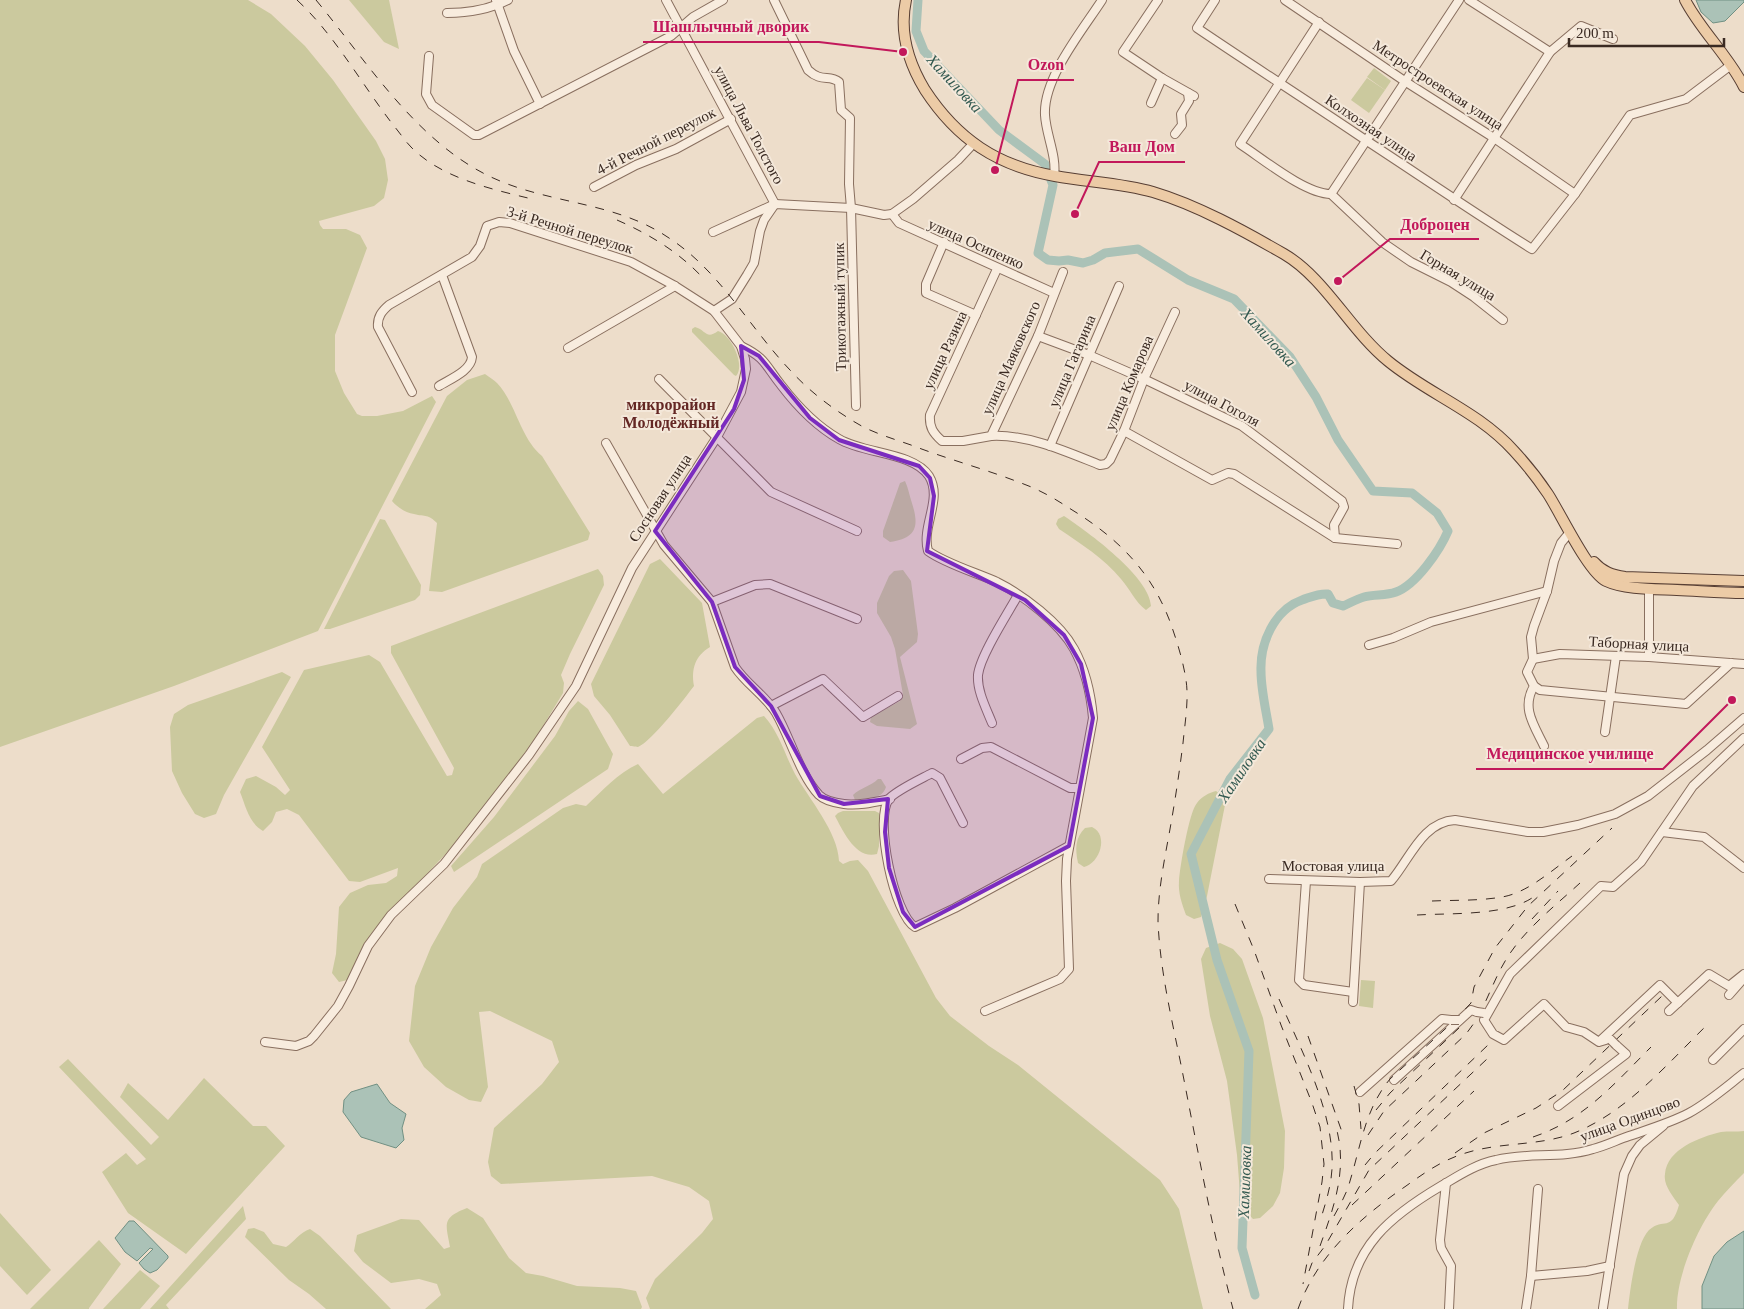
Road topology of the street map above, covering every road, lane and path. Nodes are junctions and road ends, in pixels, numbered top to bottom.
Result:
1 (508, 0) edge
2 (666, 0) edge
3 (723, 0) edge
4 (774, 0) edge
5 (906, 0) edge
6 (1102, 0) edge
7 (1158, 0) edge
8 (1215, 0) edge
9 (1285, 0) edge
10 (1459, 0) edge
11 (1469, 0) edge
12 (1685, 0) edge
13 (497, 2) edge
14 (447, 13) dead end
15 (1319, 22) junction
16 (681, 28) junction
17 (1613, 39) dead end
18 (1550, 52) junction
19 (429, 56) dead end
20 (1732, 65) junction
21 (1162, 78) junction
22 (1406, 82) junction
23 (1279, 84) junction
24 (1744, 85) edge
25 (1150, 103) dead end
26 (540, 104) junction
27 (731, 119) junction
28 (1175, 134) dead end
29 (1494, 138) junction
30 (1366, 140) junction
31 (973, 144) junction
32 (1054, 176) junction
33 (594, 187) dead end
34 (1332, 194) junction
35 (1575, 194) junction
36 (1454, 200) junction
37 (775, 204) junction
38 (851, 208) junction
39 (892, 214) junction
40 (713, 232) dead end
41 (944, 242) junction
42 (997, 269) junction
43 (1063, 272) dead end
44 (442, 275) junction
45 (675, 286) junction
46 (1119, 286) dead end
47 (1054, 293) junction
48 (714, 311) junction
49 (1176, 312) dead end
50 (976, 315) junction
51 (1503, 320) dead end
52 (1038, 336) junction
53 (741, 346) junction
54 (568, 348) dead end
55 (1089, 355) junction
56 (659, 379) dead end
57 (1144, 379) junction
58 (439, 386) dead end
59 (412, 392) dead end
60 (856, 406) dead end
61 (1124, 431) junction
62 (992, 436) junction
63 (717, 437) junction
64 (942, 441) joint
65 (606, 444) dead end
66 (1050, 446) junction
67 (655, 531) junction
68 (857, 531) dead end
69 (1570, 532) junction
70 (1335, 538) junction
71 (1397, 544) dead end
72 (1581, 549) junction
73 (1744, 580) edge
74 (1649, 588) junction
75 (1547, 591) junction
76 (1744, 593) edge
77 (1018, 595) junction
78 (712, 602) junction
79 (857, 620) dead end
80 (1369, 645) dead end
81 (1616, 656) junction
82 (1649, 657) junction
83 (1534, 659) junction
84 (1731, 663) junction
85 (1744, 664) edge
86 (1534, 686) junction
87 (898, 696) dead end
88 (1610, 697) junction
89 (771, 706) junction
90 (1744, 718) edge
91 (992, 723) dead end
92 (1605, 732) dead end
93 (1744, 738) edge
94 (1544, 746) dead end
95 (961, 759) dead end
96 (1079, 788) junction
97 (890, 799) junction
98 (963, 823) dead end
99 (1662, 832) junction
100 (1068, 846) junction
101 (1744, 868) edge
102 (1269, 880) dead end
103 (1306, 881) junction
104 (1360, 882) junction
105 (1744, 976) edge
106 (1353, 992) junction
107 (1729, 995) dead end
108 (1353, 1002) dead end
109 (1678, 1003) junction
110 (985, 1011) dead end
111 (1669, 1011) dead end
112 (1483, 1013) junction
113 (1457, 1020) junction
114 (1744, 1029) edge
115 (265, 1042) dead end
116 (1599, 1042) junction
117 (1713, 1060) dead end
118 (1744, 1073) edge
119 (1394, 1080) dead end
120 (1360, 1092) dead end
121 (1558, 1106) dead end
122 (1666, 1123) junction
123 (1446, 1183) junction
124 (1538, 1189) dead end
125 (1610, 1266) junction
126 (1531, 1276) junction
127 (1603, 1308) edge
128 (1348, 1309) edge
129 (1449, 1309) edge
130 (1526, 1309) edge

1 - 13 street
2 - 16 street, улица Льва Толстого
3 - 16 street
4 - 38 street, Трикотажный тупик
5 - 31 main road
6 - 32 street
7 - 21 street
8 - 23 street, Колхозная улица
9 - 15 street, Метростроевская улица
10 - 22 street
11 - 18 street
12 - 20 main road
13 - 14 street
13 - 26 street
15 - 22 street, Метростроевская улица
15 - 23 street
16 - 26 street
16 - 27 street, улица Льва Толстого
17 - 18 street
18 - 29 street
19 - 26 street
20 - 24 main road
20 - 35 street
21 - 25 street
21 - 28 street
22 - 29 street, Метростроевская улица
22 - 30 street
23 - 30 street, Колхозная улица
23 - 34 street
27 - 33 street, 4-й Речной переулок
27 - 37 street, улица Льва Толстого
29 - 35 street, Метростроевская улица
29 - 36 street
30 - 34 street
30 - 36 street, Колхозная улица
31 - 32 main road
31 - 39 street
32 - 69 main road
34 - 51 street, Горная улица
35 - 36 street, Колхозная улица
37 - 38 street
37 - 40 street
37 - 48 street, улица Льва Толстого
38 - 39 street
38 - 60 street, Трикотажный тупик
39 - 41 street, улица Осипенко
41 - 42 street, улица Осипенко
41 - 50 street
42 - 47 street, улица Осипенко
42 - 50 street, улица Разина
43 - 47 street, улица Маяковского
44 - 45 street, 3-й Речной переулок
44 - 58 street
44 - 59 street, 3-й Речной переулок
45 - 48 street, 3-й Речной переулок
45 - 54 street
46 - 55 street, улица Гагарина
47 - 52 street, улица Маяковского
48 - 53 street, Сосновая улица
49 - 57 street, улица Комарова
50 - 64 street, улица Разина
52 - 55 street, улица Гоголя
52 - 62 street, улица Маяковского
53 - 63 street, Сосновая улица
53 - 77 street
55 - 57 street, улица Гоголя
55 - 66 street, улица Гагарина
56 - 63 street
57 - 61 street, улица Комарова
57 - 70 street, улица Гоголя
61 - 66 street, улица Комарова
61 - 70 street
62 - 64 street, улица Маяковского
62 - 66 street
63 - 67 street, Сосновая улица
63 - 68 street
65 - 67 street
67 - 78 street
67 - 115 street, Сосновая улица
69 - 72 main road
69 - 75 street
70 - 71 street
72 - 73 main road
72 - 74 main road
74 - 76 main road
74 - 82 street
75 - 80 street
75 - 83 street
77 - 91 street
77 - 96 street
78 - 79 street
78 - 89 street
81 - 82 street, Таборная улица
81 - 83 street, Таборная улица
81 - 88 street
82 - 84 street, Таборная улица
83 - 86 street
84 - 85 street, Таборная улица
84 - 88 street
86 - 88 street
86 - 94 street
87 - 89 street
88 - 92 street
89 - 97 street
90 - 104 street, Мостовая улица
93 - 99 street
95 - 96 street
96 - 100 street
97 - 98 street
97 - 100 street
99 - 101 street
99 - 112 street
100 - 110 street
102 - 103 street, Мостовая улица
103 - 104 street, Мостовая улица
103 - 106 street
104 - 106 street
105 - 107 street
105 - 109 street
106 - 108 street
109 - 111 street
109 - 116 street
112 - 113 street
112 - 116 street
113 - 119 street
113 - 120 street
114 - 117 street
116 - 121 street
118 - 122 street, улица Одинцово
122 - 123 street, улица Одинцово
122 - 125 street
123 - 128 street, улица Одинцово
123 - 129 street
124 - 126 street
125 - 126 street
125 - 127 street
126 - 130 street

